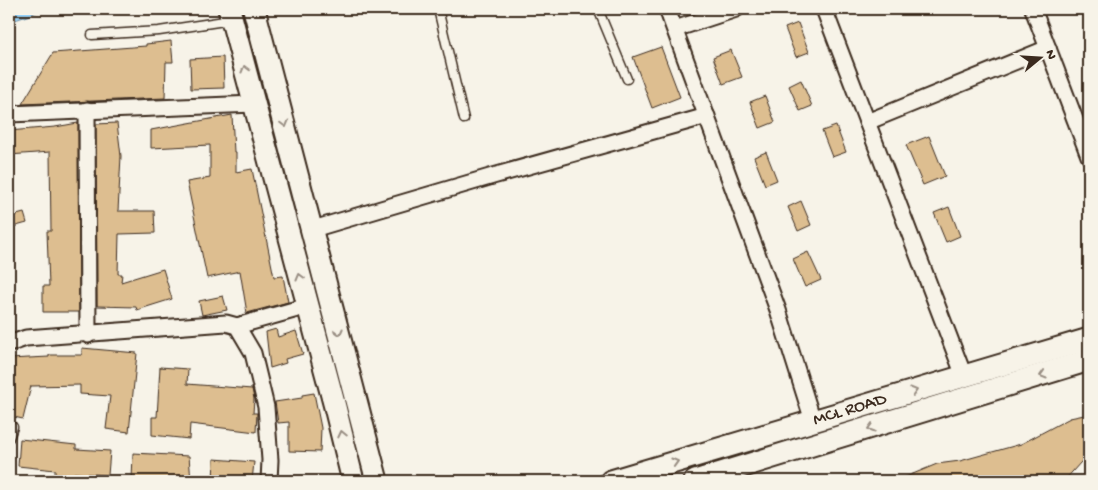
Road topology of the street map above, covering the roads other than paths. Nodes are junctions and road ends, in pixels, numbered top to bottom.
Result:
1 (254, 9) edge
2 (438, 9) edge
3 (598, 9) edge
4 (667, 9) edge
5 (736, 9) edge
6 (824, 9) edge
7 (1033, 9) edge
8 (230, 14) edge
9 (675, 29) junction
10 (92, 35) dead end
11 (1048, 48) junction
12 (627, 79) dead end
13 (254, 104) junction
14 (87, 110) junction
15 (9, 114) edge
16 (707, 116) junction
17 (464, 118) dead end
18 (867, 122) junction
19 (1089, 156) edge
20 (313, 229) junction
21 (308, 306) junction
22 (237, 326) junction
23 (88, 335) junction
24 (1089, 338) edge
25 (9, 344) edge
26 (1089, 360) edge
27 (964, 376) junction
28 (813, 421) junction
29 (13, 427) dead end
30 (9, 438) edge
31 (269, 481) edge
32 (353, 481) edge
33 (377, 481) edge
34 (612, 481) edge
35 (695, 481) edge

1 -> 20 main road
2 - 17 lane
3 - 12 lane
4 - 9 street
5 - 9 street
6 - 18 street
7 - 11 street
8 - 10 lane
13 -> 8 main road
9 - 16 street
11 - 18 street
11 - 19 street
13 - 14 street
21 -> 13 main road
14 - 15 street
14 - 23 street
16 - 20 street
16 - 28 street
18 - 27 street
20 -> 33 main road
21 - 22 street
32 -> 21 main road
22 - 23 street
22 - 31 street
23 - 25 street
24 - 27 main road, MCL ROAD
26 -> 35 main road, MCL ROAD
28 -> 27 main road, MCL ROAD
34 -> 28 main road, MCL ROAD
29 - 30 lane

